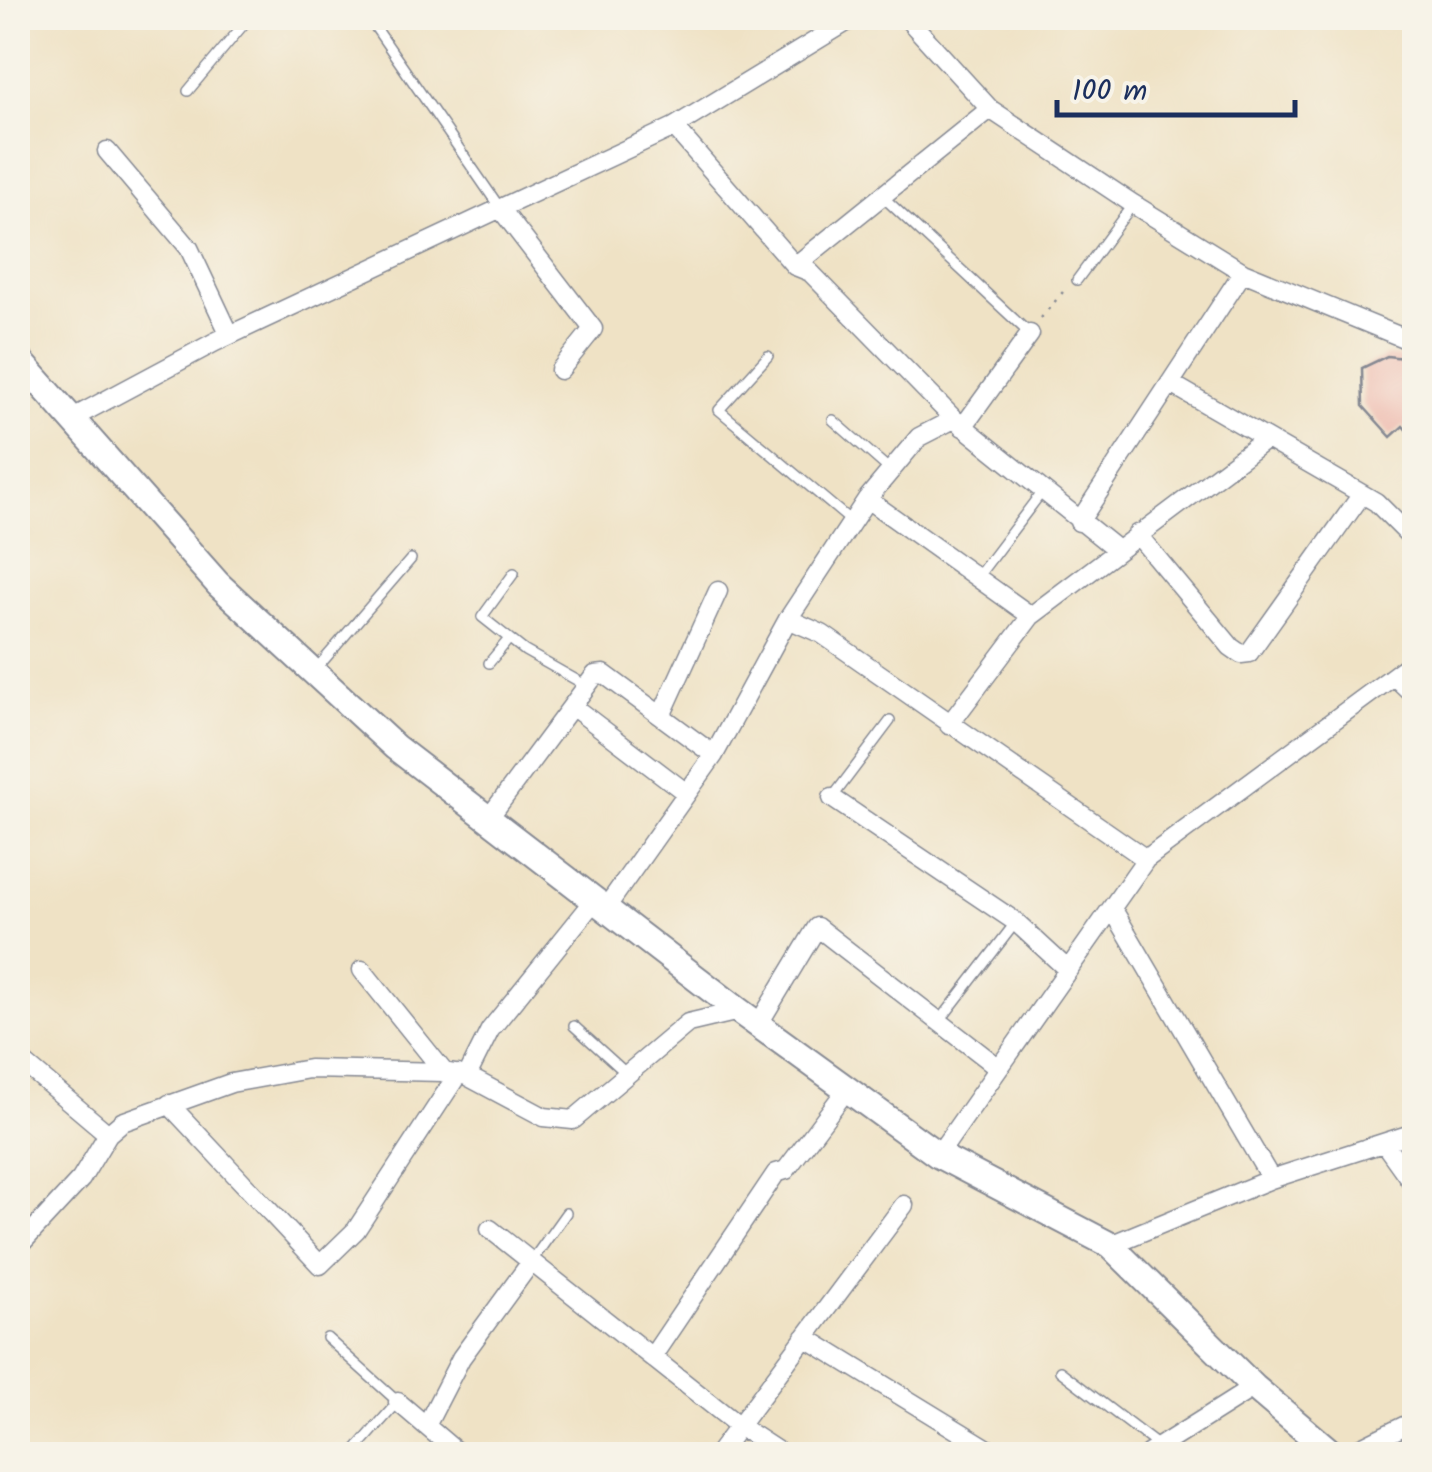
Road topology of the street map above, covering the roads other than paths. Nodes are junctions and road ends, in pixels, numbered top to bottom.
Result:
1 (249, 18) edge
2 (369, 18) edge
3 (853, 18) edge
4 (907, 18) edge
5 (188, 90) dead end
6 (990, 109) junction
7 (674, 126) junction
8 (107, 151) dead end
9 (882, 196) junction
10 (1134, 204) junction
11 (500, 208) junction
12 (795, 266) junction
13 (1243, 272) junction
14 (1077, 280) road end
15 (1030, 334) joint
16 (230, 335) junction
17 (1412, 339) edge
18 (768, 356) dead end
19 (18, 358) edge
20 (560, 370) dead end
21 (1170, 383) junction
22 (70, 419) junction
23 (832, 420) dead end
24 (958, 423) junction
25 (1265, 440) junction
26 (891, 471) junction
27 (1041, 492) junction
28 (1360, 497) junction
29 (867, 499) junction
30 (852, 522) junction
31 (1080, 522) junction
32 (1137, 534) junction
33 (1414, 540) edge
34 (1116, 549) junction
35 (411, 559) dead end
36 (514, 573) dead end
37 (979, 575) junction
38 (718, 591) dead end
39 (1031, 616) junction
40 (788, 619) junction
41 (509, 638) junction
42 (1414, 661) edge
43 (489, 663) dead end
44 (312, 674) junction
45 (1394, 676) junction
46 (587, 686) junction
47 (1414, 695) edge
48 (572, 706) junction
49 (661, 716) junction
50 (890, 720) dead end
51 (949, 725) junction
52 (714, 755) junction
53 (685, 792) junction
54 (832, 798) joint
55 (488, 819) junction
56 (1146, 859) junction
57 (600, 905) junction
58 (1112, 908) junction
59 (1016, 922) junction
60 (362, 970) dead end
61 (1068, 970) junction
62 (748, 1018) junction
63 (939, 1022) junction
64 (574, 1026) dead end
65 (18, 1058) edge
66 (999, 1068) junction
67 (456, 1074) junction
68 (627, 1074) junction
69 (847, 1089) junction
70 (168, 1104) junction
71 (1414, 1132) edge
72 (108, 1134) junction
73 (1384, 1143) junction
74 (938, 1155) junction
75 (1271, 1179) junction
76 (1414, 1185) edge
77 (904, 1204) dead end
78 (566, 1214) dead end
79 (490, 1229) dead end
80 (1110, 1245) junction
81 (18, 1247) edge
82 (531, 1262) junction
83 (805, 1337) junction
84 (327, 1338) dead end
85 (652, 1358) junction
86 (1060, 1372) dead end
87 (1254, 1387) junction
88 (398, 1402) junction
89 (1414, 1421) edge
90 (426, 1426) junction
91 (739, 1426) junction
92 (1154, 1451) edge
93 (352, 1454) edge
94 (459, 1454) edge
95 (718, 1454) edge
96 (782, 1454) edge
97 (996, 1454) edge
98 (1333, 1454) edge
99 (1347, 1454) edge

1 - 5 lane
2 - 11 lane
3 - 7 street
4 - 6 street
6 - 9 street
6 - 10 street
7 - 11 street
7 - 12 street
8 - 16 street
9 - 12 street
9 - 15 lane
10 - 13 street
10 - 14 lane
11 - 16 street
11 - 20 street
12 - 24 street
13 - 17 street
13 - 21 street
15 - 24 street
16 - 22 street
18 - 30 lane
19 - 22 main road
21 - 25 street
21 - 31 street
22 - 44 main road
23 - 26 lane
24 - 26 street
24 - 27 street
25 - 28 street
25 - 32 street
26 - 29 street
27 - 31 street
27 - 37 lane
28 - 32 street
28 - 33 street
29 - 30 street
29 - 37 street
30 - 40 street
31 - 34 street
32 - 34 street
34 - 39 street
35 - 44 lane
36 - 41 lane
37 - 39 street
38 - 49 street
39 - 51 street
40 - 51 street
40 - 52 street
41 - 43 lane
41 - 46 lane
42 - 45 street
44 - 55 main road
45 - 47 street
45 - 56 street
46 - 48 street
46 - 49 street
48 - 53 street
48 - 55 street
49 - 52 street
50 - 54 lane
51 - 56 street
52 - 53 street
53 - 57 street
54 - 59 street
55 - 57 main road
56 - 58 street
57 - 62 main road
57 - 67 street
58 - 61 street
58 - 75 street
59 - 61 street
59 - 63 lane
60 - 67 street
61 - 66 street
62 - 63 street
62 - 68 street
62 - 69 main road
63 - 66 street
64 - 68 lane
65 - 72 street
66 - 74 street
67 - 68 street
67 - 70 street
67 - 70 street
69 - 74 main road
69 - 85 street
70 - 72 street
71 - 73 street
72 - 81 street
73 - 75 street
73 - 76 street
74 - 80 main road
75 - 80 street
77 - 83 street
78 - 82 lane
79 - 82 street
80 - 87 main road
82 - 85 street
82 - 90 street
83 - 91 street
83 - 97 street
84 - 88 lane
85 - 91 street
86 - 92 lane
87 - 92 street
87 - 98 main road
88 - 90 street
88 - 93 lane
89 - 99 street
90 - 94 street
91 - 95 street
91 - 96 street

